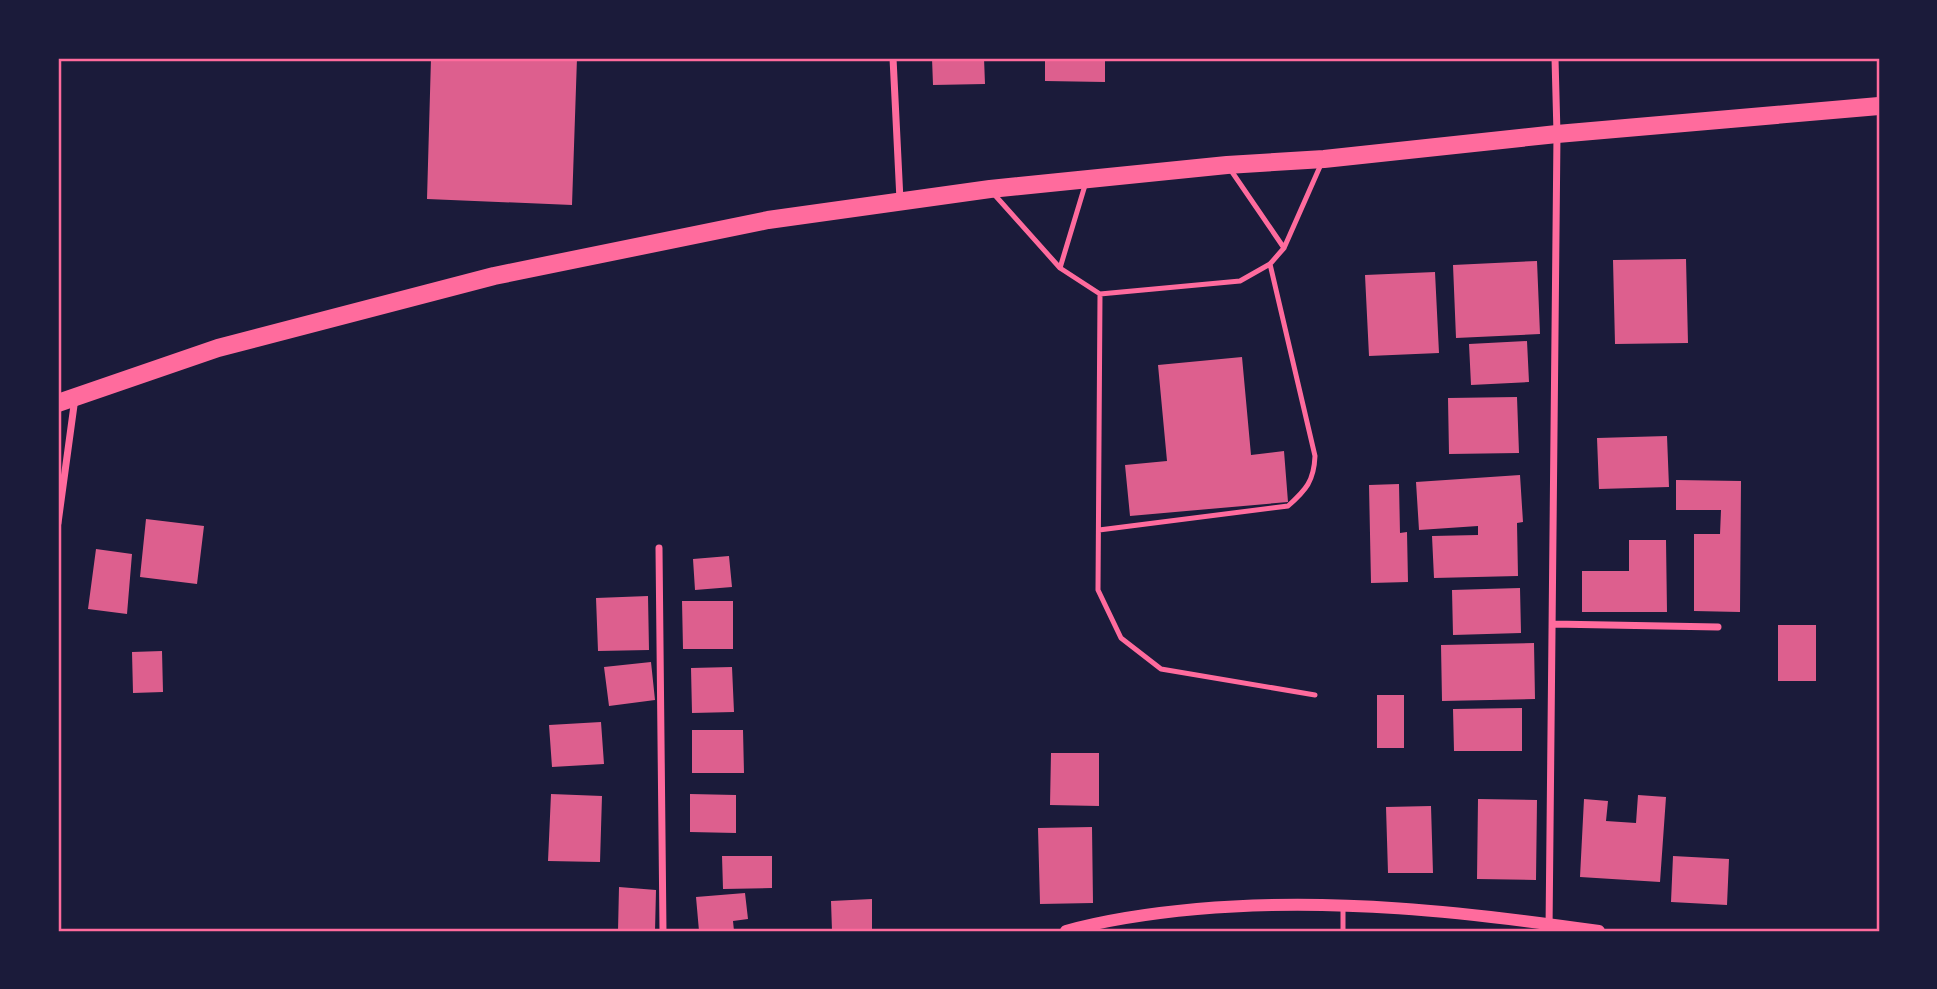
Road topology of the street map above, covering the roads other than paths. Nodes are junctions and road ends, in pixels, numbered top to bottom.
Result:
1 (893, 58) edge
2 (1555, 58) edge
3 (1879, 106) edge
4 (1557, 134) junction
5 (1324, 159) junction
6 (1227, 165) junction
7 (1087, 179) junction
8 (990, 189) junction
9 (900, 201) junction
10 (1284, 248) junction
11 (1270, 264) junction
12 (1060, 268) junction
13 (1100, 294) junction
14 (76, 397) junction
15 (58, 403) edge
16 (58, 523) edge
17 (1099, 530) junction
18 (659, 548) dead end
19 (1553, 624) junction
20 (1718, 627) dead end
21 (1315, 695) dead end
22 (1343, 904) junction
23 (1549, 928) edge
24 (663, 931) edge
25 (1066, 931) edge
26 (1343, 931) edge
27 (1599, 931) edge

1 - 9 street
2 - 4 street
3 - 4 main road
4 - 5 main road
4 - 19 street
5 - 6 main road
5 - 10 lane
6 - 7 main road
6 - 10 lane
7 - 8 main road
7 - 12 lane
8 - 9 main road
8 - 12 lane
9 - 14 main road
10 - 11 lane
11 - 13 lane
11 - 17 lane
12 - 13 lane
13 - 17 lane
14 - 15 main road
14 - 16 street
17 - 21 lane
18 - 24 street
19 - 20 street
19 - 23 street
22 - 23 street
22 - 25 street
22 - 26 lane
23 - 27 street

